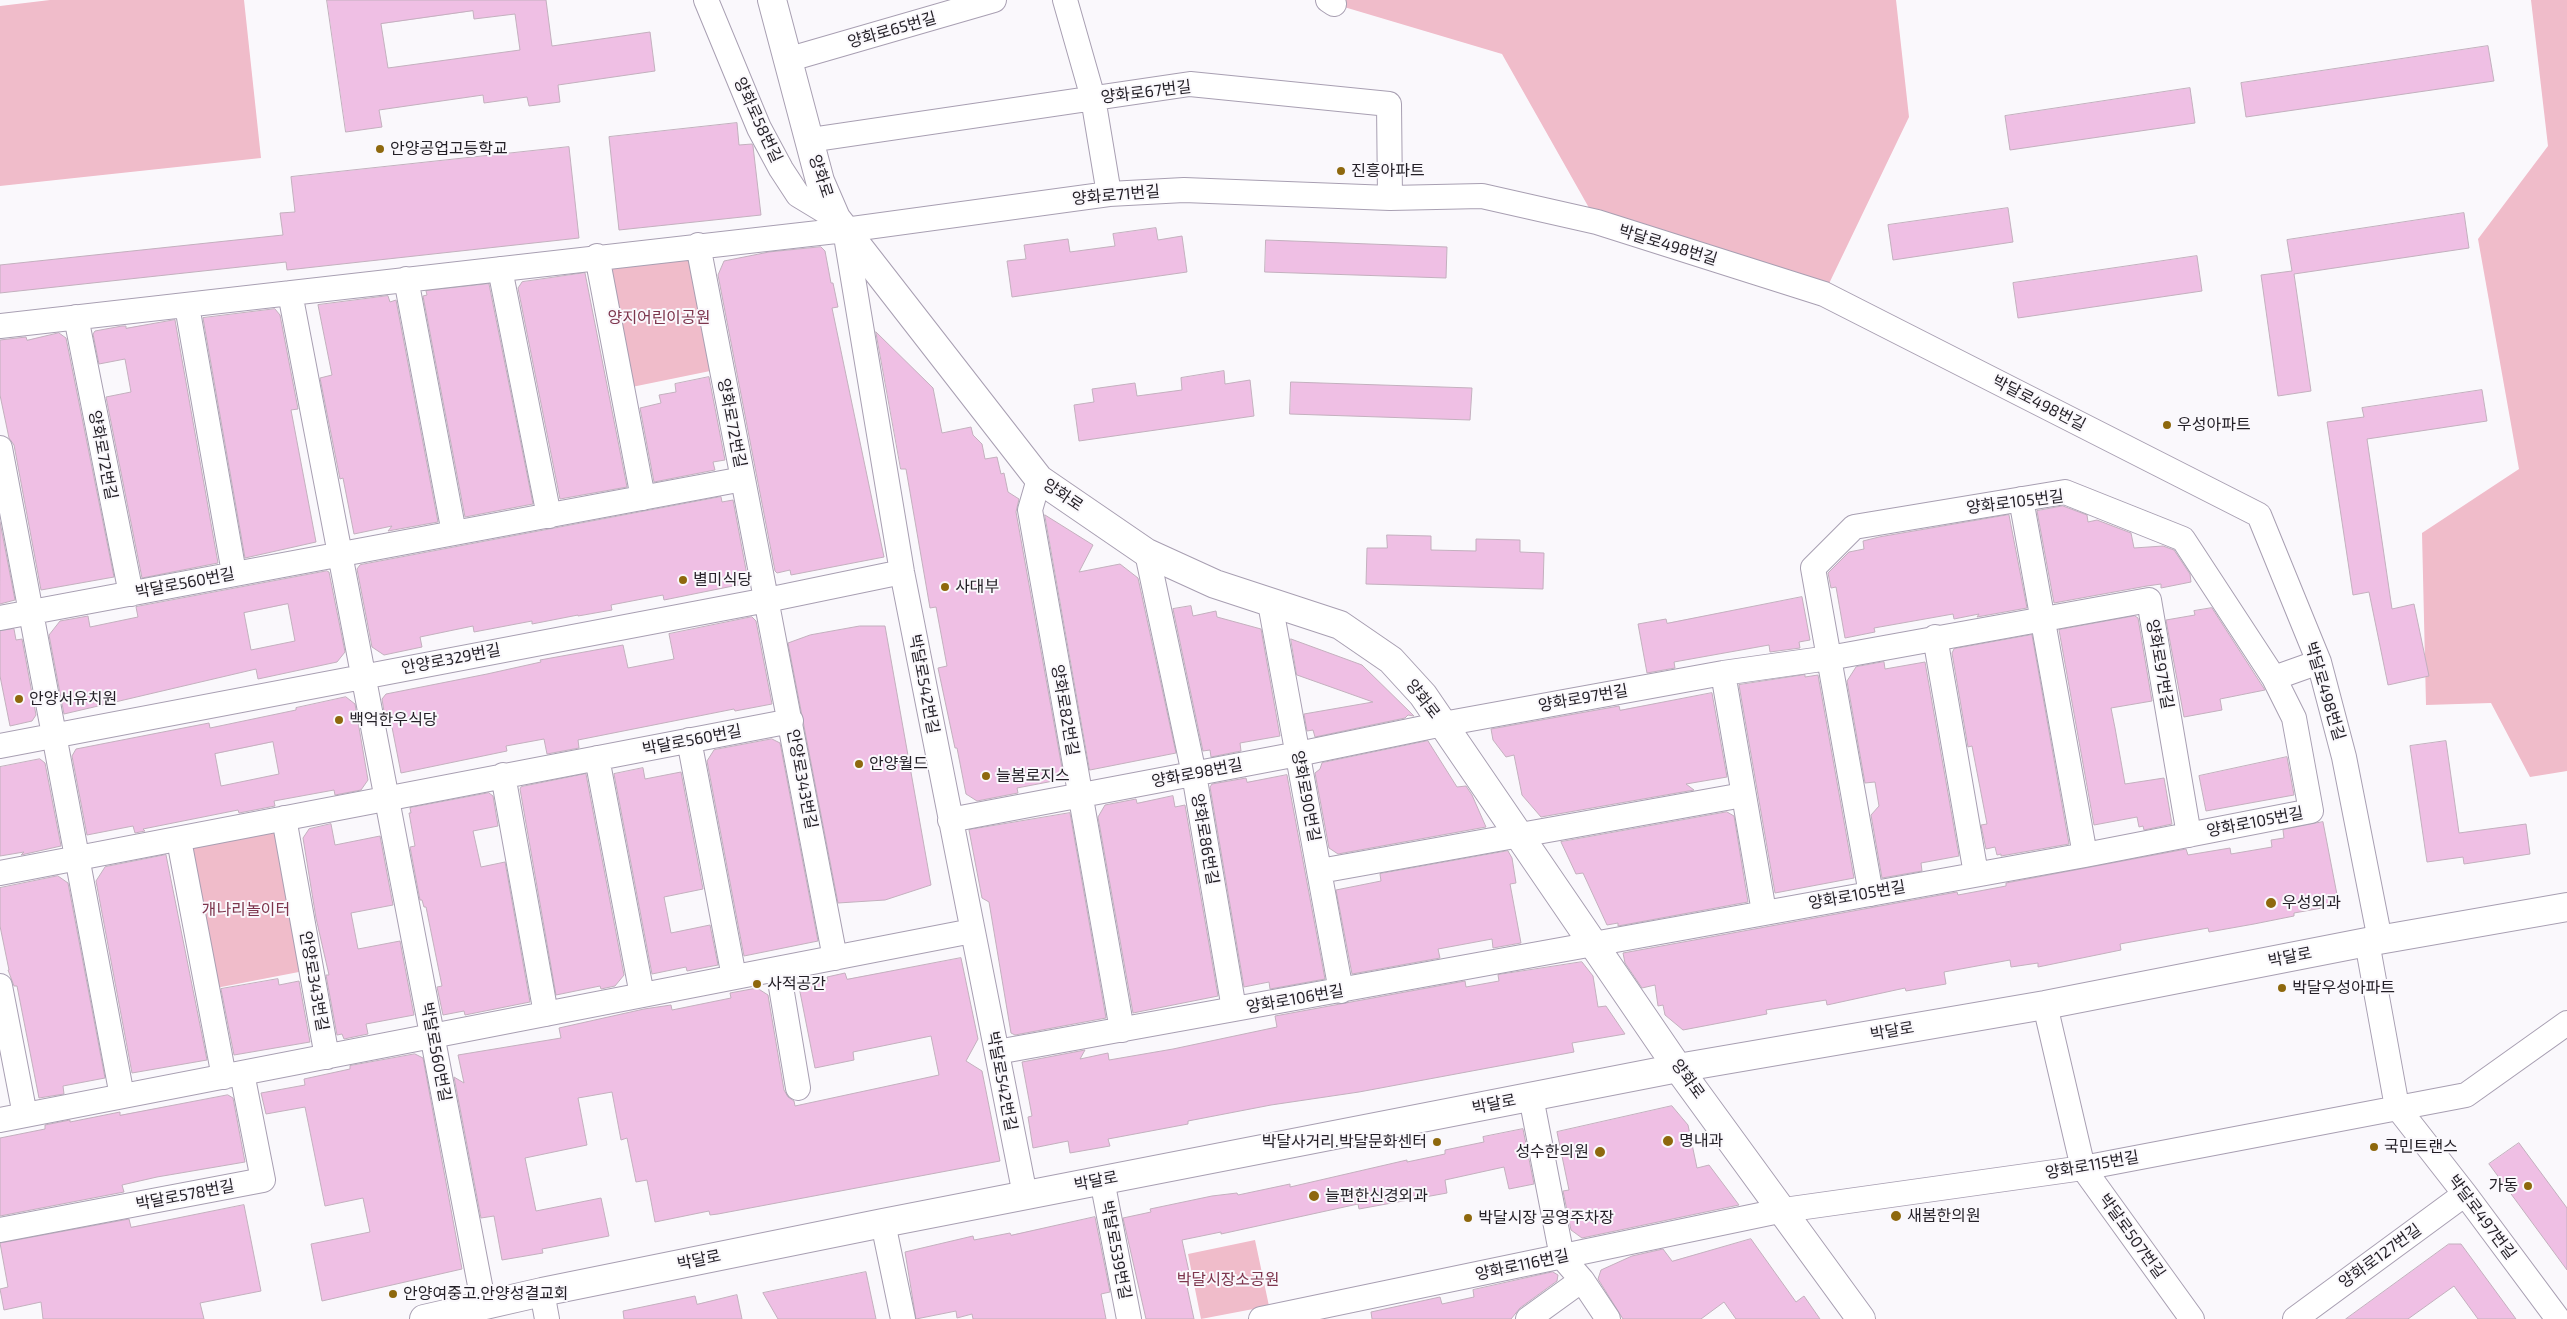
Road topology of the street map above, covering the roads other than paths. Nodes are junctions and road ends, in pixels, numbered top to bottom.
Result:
1 (706, 0) edge
2 (994, 0) edge
3 (1066, 0) edge
4 (776, 3) edge
5 (790, 59) junction
6 (1093, 98) junction
7 (810, 140) junction
8 (1109, 194) junction
9 (1390, 198) junction
10 (841, 224) junction
11 (698, 245) junction
12 (597, 256) junction
13 (500, 269) junction
14 (406, 279) junction
15 (290, 293) junction
16 (187, 306) junction
17 (76, 317) junction
18 (0, 326) edge
19 (0, 448) edge
20 (743, 479) junction
21 (1039, 479) junction
22 (643, 498) junction
23 (2022, 499) junction
24 (549, 516) junction
25 (454, 533) junction
26 (1147, 553) junction
27 (340, 554) junction
28 (902, 572) junction
29 (234, 574) junction
30 (131, 594) junction
31 (767, 600) junction
32 (1270, 603) junction
33 (31, 612) junction
34 (0, 618) edge
35 (2043, 620) junction
36 (1935, 637) junction
37 (1829, 658) junction
38 (2319, 662) junction
39 (1723, 673) junction
40 (363, 676) junction
41 (2274, 678) junction
42 (791, 721) junction
43 (1443, 724) junction
44 (56, 735) junction
45 (689, 740) junction
46 (0, 746) edge
47 (1298, 754) junction
48 (597, 758) junction
49 (1194, 774) junction
50 (503, 775) junction
51 (1080, 795) junction
52 (1743, 795) junction
53 (388, 797) junction
54 (284, 818) junction
55 (950, 820) junction
56 (2189, 835) junction
57 (1519, 836) junction
58 (179, 840) junction
59 (2084, 855) junction
60 (79, 858) junction
61 (1320, 871) junction
62 (0, 873) edge
63 (1976, 874) junction
64 (1871, 894) junction
65 (2567, 907) edge
66 (1764, 912) junction
67 (972, 931) junction
68 (2374, 941) junction
69 (1593, 945) junction
70 (835, 958) junction
71 (778, 969) junction
72 (734, 977) junction
73 (0, 986) edge
74 (1341, 990) junction
75 (642, 995) junction
76 (2045, 1005) junction
77 (1234, 1009) junction
78 (546, 1014) junction
79 (2567, 1023) edge
80 (1122, 1030) junction
81 (433, 1036) junction
82 (997, 1052) junction
83 (327, 1057) junction
84 (1678, 1068) junction
85 (233, 1075) junction
86 (798, 1088) dead end
87 (122, 1096) junction
88 (1531, 1096) junction
89 (2397, 1106) junction
90 (25, 1115) junction
91 (0, 1120) edge
92 (2083, 1168) junction
93 (1102, 1180) junction
94 (2465, 1194) junction
95 (1024, 1195) junction
96 (1784, 1210) junction
97 (883, 1223) junction
98 (0, 1230) edge
99 (1562, 1257) junction
100 (1582, 1280) junction
101 (542, 1292) junction
102 (484, 1306) junction
103 (424, 1319) edge
104 (547, 1319) edge
105 (903, 1319) edge
106 (1129, 1319) edge
107 (1261, 1319) edge
108 (1528, 1319) edge
109 (1608, 1319) edge
110 (1861, 1319) edge
111 (2192, 1319) edge
112 (2296, 1319) edge
113 (2558, 1319) edge

1 - 10 street, 양화로58번길
2 - 5 street, 양화로65번길
3 - 6 street
4 - 5 street, 양화로
5 - 7 street, 양화로
6 - 7 street, 양화로67번길
6 - 8 street
6 - 9 street, 양화로67번길
7 - 10 street, 양화로
8 - 9 street, 양화로71번길
8 - 10 street, 양화로71번길
9 - 38 street, 박달로498번길
10 - 11 street
10 - 21 street, 양화로
10 - 28 street, 박달로542번길
11 - 12 street
11 - 20 street, 양화로72번길
12 - 13 street
12 - 22 street
13 - 14 street
13 - 24 street
14 - 15 street
14 - 25 street
15 - 16 street
15 - 27 street, 박달로560번길
16 - 17 street
16 - 29 street
17 - 18 street
17 - 30 street, 양화로72번길
19 - 33 street
20 - 22 street, 박달로560번길
20 - 31 street, 양화로72번길
21 - 26 street, 양화로
21 - 51 street, 양화로82번길
22 - 24 street, 박달로560번길
23 - 35 street
23 - 37 street, 양화로105번길
23 - 41 street, 양화로105번길
24 - 25 street, 박달로560번길
25 - 27 street, 박달로560번길
26 - 32 street, 양화로
26 - 49 street, 양화로86번길
27 - 29 street, 박달로560번길
27 - 40 street, 박달로560번길
28 - 31 street, 안양로329번길
28 - 55 street, 박달로542번길
29 - 30 street, 박달로560번길
30 - 33 street, 박달로560번길
31 - 40 street, 안양로329번길
31 - 42 street, 안양로343번길
32 - 43 street, 양화로
32 - 47 street, 양화로90번길
33 - 34 street
33 - 44 street
35 - 36 street, 양화로97번길
35 - 56 street, 양화로97번길
35 - 59 street
36 - 37 street, 양화로97번길
36 - 63 street
37 - 39 street, 양화로97번길
37 - 64 street
38 - 41 street
38 - 68 street, 박달로498번길
39 - 43 street, 양화로97번길
39 - 52 street
40 - 44 street, 안양로329번길
40 - 53 street, 박달로560번길
41 - 56 street, 양화로105번길
42 - 45 street, 박달로560번길
42 - 70 street, 안양로343번길
43 - 47 street, 양화로98번길
43 - 57 street, 양화로
44 - 46 street, 안양로329번길
44 - 60 street
45 - 48 street, 박달로560번길
45 - 72 street
47 - 49 street, 양화로98번길
47 - 61 street, 양화로90번길
48 - 50 street, 박달로560번길
48 - 75 street
49 - 51 street, 양화로98번길
49 - 77 street, 양화로86번길
50 - 53 street, 박달로560번길
50 - 78 street
51 - 55 street, 양화로98번길
51 - 80 street, 양화로82번길
52 - 57 street
52 - 66 street
53 - 54 street, 박달로560번길
53 - 81 street, 박달로560번길
54 - 58 street, 박달로560번길
54 - 83 street, 안양로343번길
55 - 67 street, 박달로542번길
56 - 59 street, 양화로105번길
57 - 61 street
57 - 69 street, 양화로
58 - 60 street, 박달로560번길
58 - 85 street
59 - 63 street, 양화로105번길
60 - 62 street
60 - 87 street
61 - 74 street, 양화로90번길
63 - 64 street, 양화로105번길
64 - 66 street, 양화로105번길
65 - 68 street, 박달로
66 - 69 street, 양화로105번길
67 - 70 street
67 - 82 street, 박달로542번길
68 - 76 street, 박달로
68 - 89 street, 박달로497번길
69 - 74 street, 양화로106번길
69 - 84 street, 양화로
70 - 71 street
71 - 72 street
71 - 86 street
72 - 75 street
73 - 90 street
74 - 77 street, 양화로106번길
75 - 78 street
76 - 84 street, 박달로
76 - 92 street, 박달로507번길
77 - 80 street, 양화로106번길
78 - 81 street
79 - 89 street, 양화로115번길
80 - 82 street, 양화로106번길
81 - 83 street
81 - 102 street, 박달로560번길
82 - 95 street, 박달로542번길
83 - 85 street
84 - 88 street, 박달로
84 - 96 street, 양화로
85 - 87 street
85 - 98 street, 박달로578번길
87 - 90 street
88 - 93 street, 박달로
88 - 99 street
89 - 92 street, 양화로115번길
89 - 94 street, 박달로497번길
90 - 91 street
92 - 96 street, 양화로115번길
92 - 111 street, 박달로507번길
93 - 95 street, 박달로
93 - 106 street, 박달로539번길
94 - 112 street, 양화로127번길
94 - 113 street, 박달로497번길
95 - 97 street, 박달로
96 - 99 street, 양화로116번길
96 - 110 street, 양화로
97 - 101 street, 박달로
97 - 105 street
99 - 100 street
99 - 107 street, 양화로116번길
100 - 108 street
100 - 109 street
101 - 102 street, 박달로
101 - 104 street
102 - 103 street, 박달로

